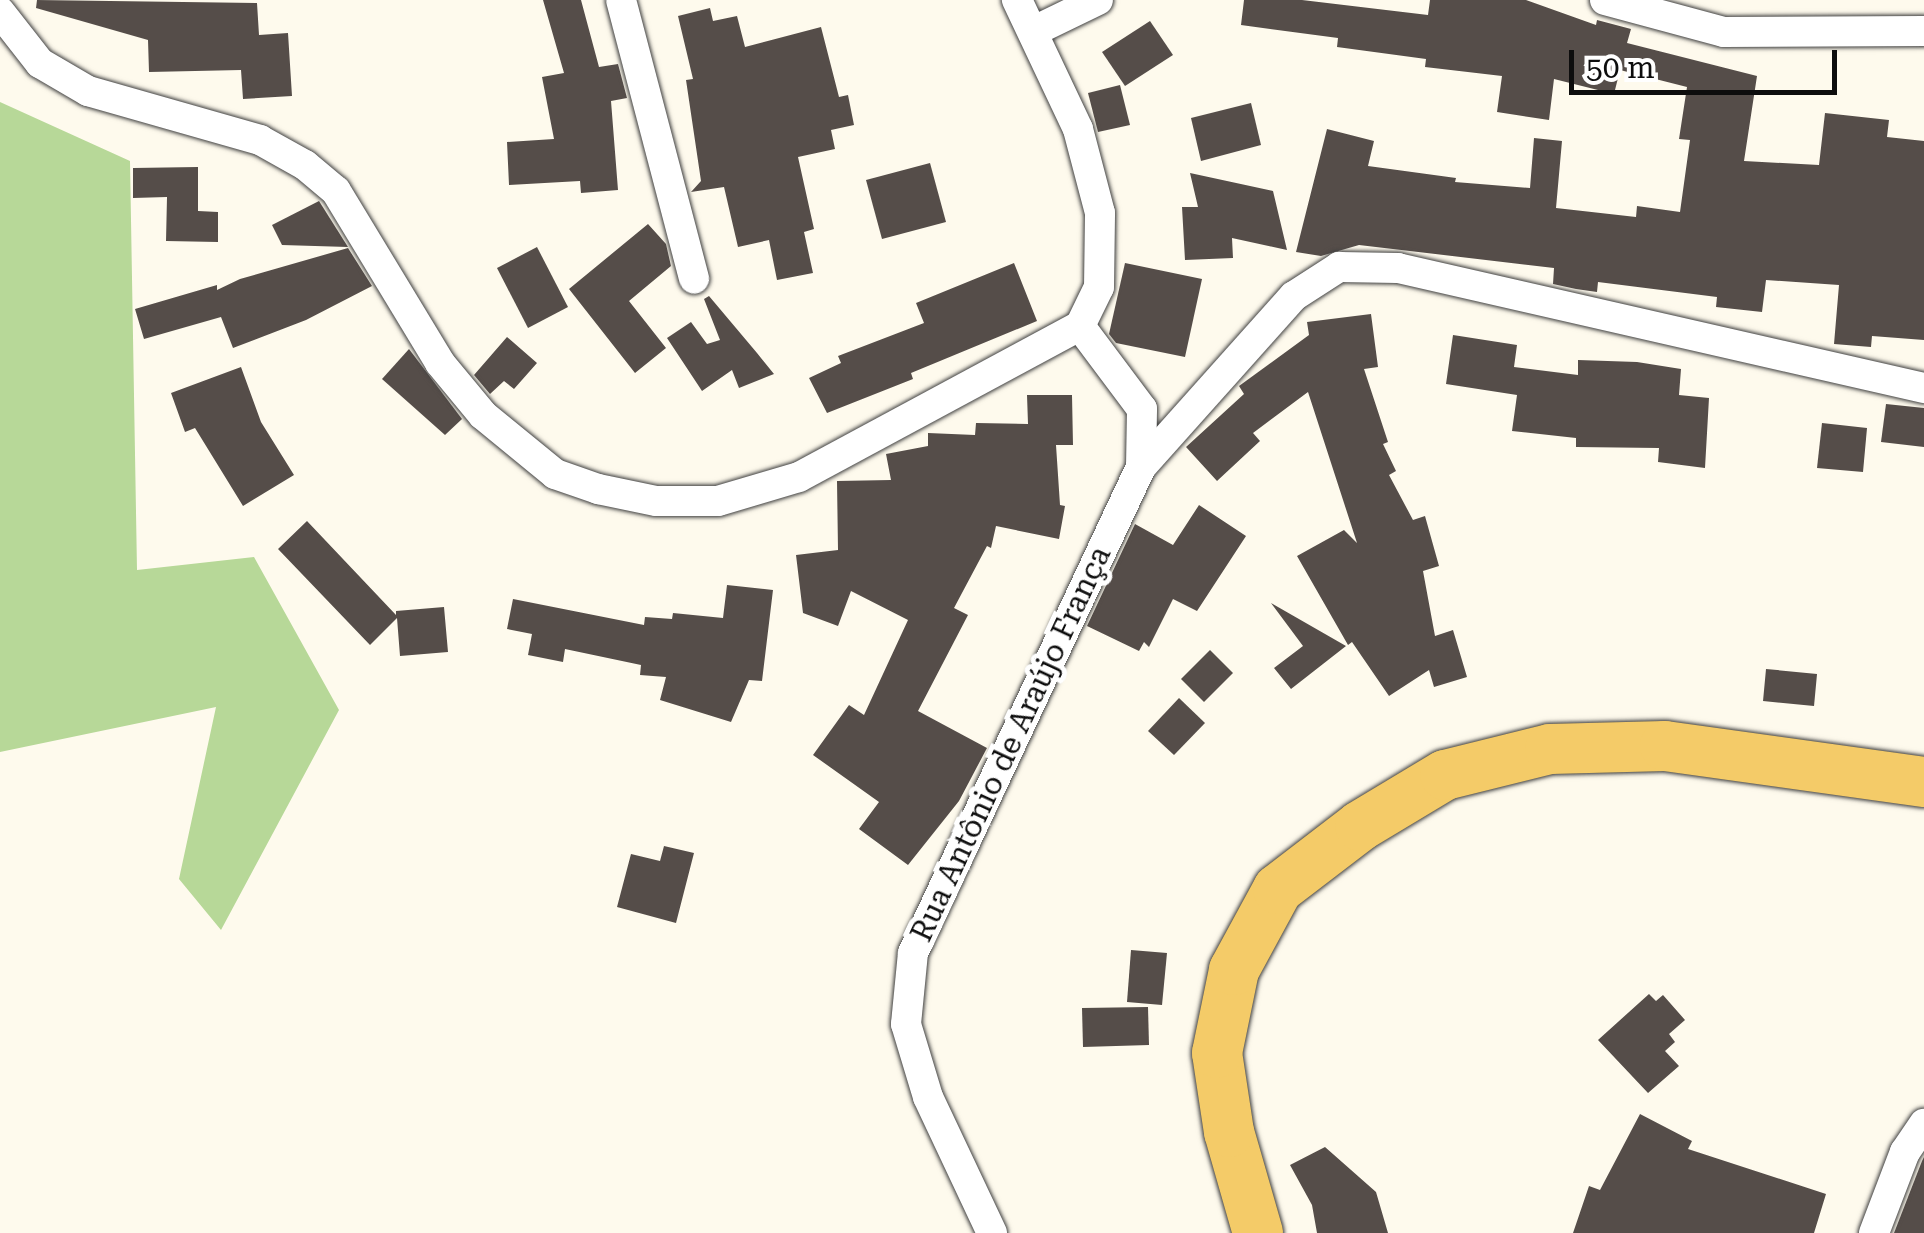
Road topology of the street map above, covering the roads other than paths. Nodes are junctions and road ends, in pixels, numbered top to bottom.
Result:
1 (621, 0) edge
2 (1018, 0) edge
3 (1098, 0) edge
4 (1605, 0) edge
5 (0, 12) edge
6 (1034, 31) junction
7 (1924, 31) edge
8 (694, 279) dead end
9 (1080, 326) junction
10 (1924, 388) edge
11 (1141, 467) junction
12 (1924, 782) edge
13 (1924, 1124) edge
14 (992, 1233) edge
15 (1258, 1233) edge
16 (1874, 1233) edge

1 - 8 street
2 - 6 street
3 - 6 street
4 - 7 street
5 - 9 street
6 - 9 street
9 - 11 street, Rua Antônio de Araújo França
10 - 11 street
11 - 14 street, Rua Antônio de Araújo França
12 - 15 main road
13 - 16 street

